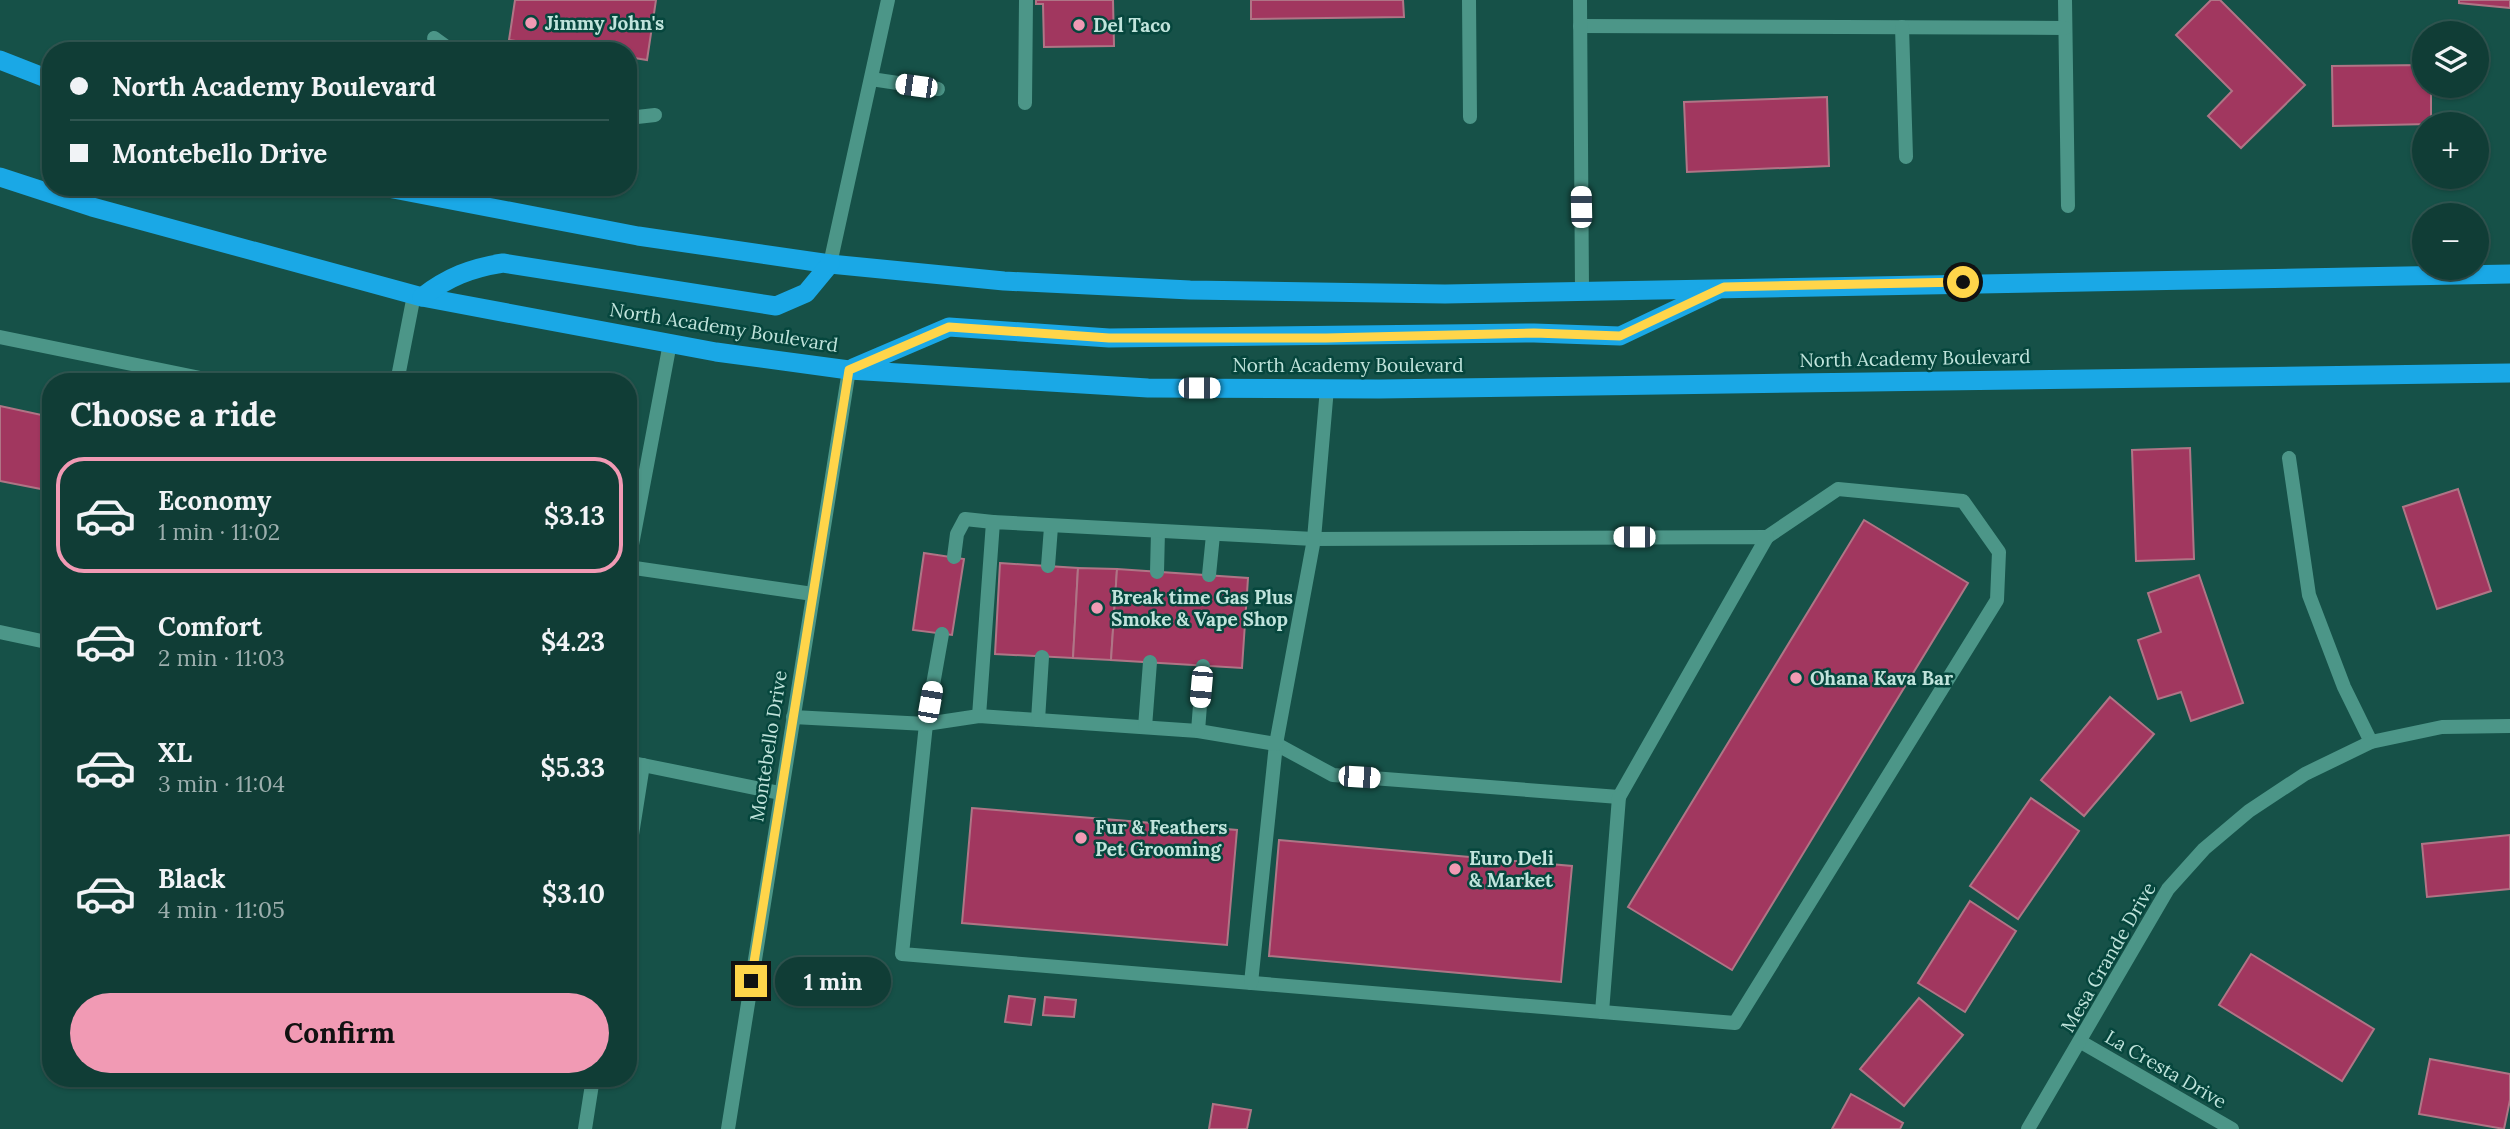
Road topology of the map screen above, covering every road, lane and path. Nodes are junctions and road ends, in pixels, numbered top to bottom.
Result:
1 (888, 0) edge
2 (1026, 0) edge
3 (1469, 0) edge
4 (1580, 0) edge
5 (2065, 0) edge
6 (1580, 26) junction
7 (1902, 27) junction
8 (2065, 28) junction
9 (434, 38) dead end
10 (440, 42) edge
11 (0, 60) edge
12 (42, 76) edge
13 (871, 79) junction
14 (938, 89) dead end
15 (1025, 103) dead end
16 (655, 115) dead end
17 (637, 117) edge
18 (1470, 117) dead end
19 (1906, 157) dead end
20 (0, 177) edge
21 (42, 191) edge
22 (59, 196) edge
23 (430, 196) edge
24 (2068, 206) dead end
25 (830, 264) junction
26 (2510, 274) edge
27 (1724, 287) junction
28 (1582, 289) junction
29 (418, 296) junction
30 (0, 337) edge
31 (670, 343) junction
32 (849, 370) junction
33 (176, 373) edge
34 (399, 373) edge
35 (2510, 373) edge
36 (1326, 388) junction
37 (2289, 458) dead end
38 (637, 518) edge
39 (993, 522) junction
40 (1051, 527) junction
41 (1158, 531) junction
42 (1213, 536) junction
43 (1767, 537) junction
44 (1314, 539) junction
45 (954, 557) dead end
46 (1048, 566) dead end
47 (637, 567) edge
48 (1157, 572) dead end
49 (1209, 575) dead end
50 (813, 594) junction
51 (0, 632) edge
52 (942, 634) dead end
53 (42, 641) edge
54 (1042, 657) dead end
55 (1150, 662) dead end
56 (1203, 666) dead end
57 (979, 716) junction
58 (793, 717) junction
59 (1038, 720) junction
60 (926, 724) junction
61 (2510, 726) edge
62 (1145, 727) junction
63 (1198, 731) junction
64 (2371, 742) junction
65 (1276, 744) junction
66 (637, 764) edge
67 (643, 765) junction
68 (780, 793) junction
69 (1619, 797) junction
70 (637, 803) edge
71 (1251, 983) junction
72 (1602, 1012) junction
73 (2081, 1042) junction
74 (592, 1087) edge
75 (585, 1129) edge
76 (727, 1129) edge
77 (2028, 1129) edge
78 (2232, 1129) edge

1 - 13 street
2 - 15 street
3 - 18 street
4 - 6 street
5 - 8 street
6 - 7 street
6 - 28 street
7 - 8 street
7 - 19 street
8 - 24 street
9 - 10 street
11 - 12 highway
13 - 14 street
13 - 25 street
16 - 17 street
20 - 21 highway, North Academy Boulevard
22 - 29 highway, North Academy Boulevard
23 - 25 highway
25 - 28 highway
25 - 29 highway
26 - 27 highway
27 - 28 highway
27 - 32 highway
29 - 31 highway, North Academy Boulevard
29 - 34 street
30 - 33 street
31 - 32 highway, North Academy Boulevard
31 - 38 street
32 - 36 highway, North Academy Boulevard
32 - 50 street, Montebello Drive
35 - 36 highway, North Academy Boulevard
36 - 44 street
37 - 64 street
39 - 40 street
39 - 45 street
39 - 57 street
40 - 41 street
40 - 46 street
41 - 42 street
41 - 48 street
42 - 44 street
42 - 49 street
43 - 44 street
43 - 69 street
43 - 72 street
44 - 65 street
47 - 50 street
50 - 58 street, Montebello Drive
51 - 53 street
52 - 60 street
54 - 59 street
55 - 62 street
56 - 63 street
57 - 59 street
57 - 60 street
58 - 60 street
58 - 68 street, Montebello Drive
59 - 62 street
60 - 71 street
61 - 64 street, Mesa Grande Drive
62 - 63 street
63 - 65 street
64 - 73 street, Mesa Grande Drive
65 - 69 street
65 - 71 street
66 - 67 street
67 - 68 street
67 - 70 street
68 - 76 street, Montebello Drive
69 - 72 street
71 - 72 street
73 - 77 street, Mesa Grande Drive
73 - 78 street, La Cresta Drive
74 - 75 street

